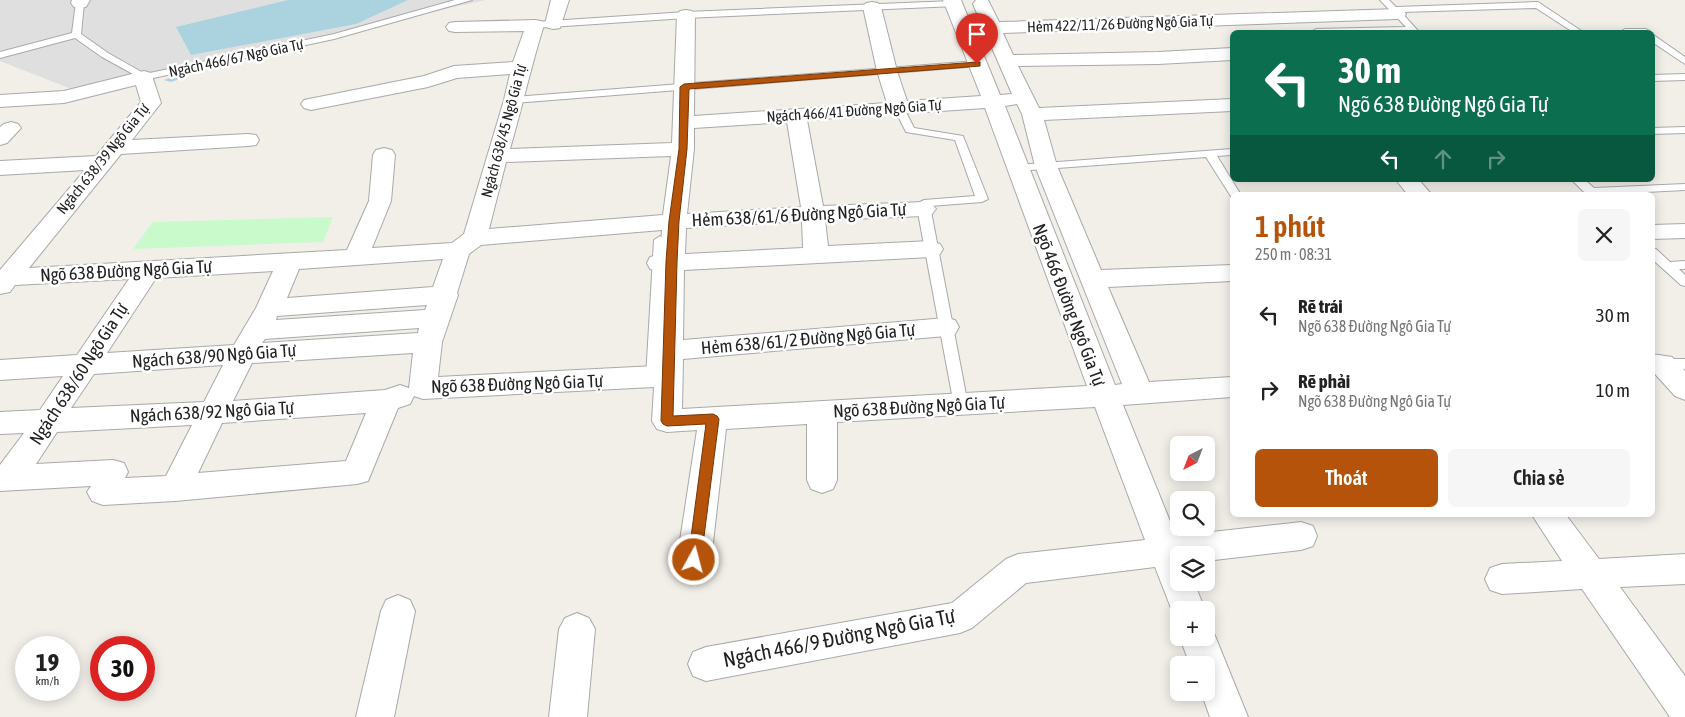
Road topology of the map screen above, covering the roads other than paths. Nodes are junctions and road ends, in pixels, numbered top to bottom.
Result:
1 (468, 0) edge
2 (560, 0) edge
3 (1249, 0) edge
4 (1384, 0) edge
5 (80, 2) edge
6 (953, 2) edge
7 (982, 4) dead end
8 (872, 7) junction
9 (1396, 12) junction
10 (686, 15) junction
11 (544, 24) junction
12 (1274, 26) edge
13 (455, 27) dead end
14 (993, 28) junction
15 (1413, 30) edge
16 (1575, 30) edge
17 (1143, 34) junction
18 (76, 35) junction
19 (1655, 39) edge
20 (1230, 54) edge
21 (0, 55) edge
22 (1006, 61) junction
23 (1685, 61) edge
24 (977, 64) junction
25 (521, 67) junction
26 (887, 71) junction
27 (1685, 77) edge
28 (144, 78) junction
29 (1655, 78) edge
30 (684, 87) junction
31 (514, 100) junction
32 (0, 101) edge
33 (993, 101) junction
34 (311, 104) dead end
35 (1230, 105) edge
36 (1028, 106) junction
37 (899, 108) junction
38 (796, 116) junction
39 (683, 123) junction
40 (1685, 130) edge
41 (1655, 131) edge
42 (248, 140) dead end
43 (683, 149) junction
44 (1230, 152) edge
45 (1210, 154) junction
46 (107, 155) junction
47 (384, 155) dead end
48 (497, 156) junction
49 (1046, 166) junction
50 (0, 168) edge
51 (1017, 168) junction
52 (1409, 182) edge
53 (1580, 182) edge
54 (1685, 187) edge
55 (1232, 192) edge
56 (1418, 192) edge
57 (1591, 192) edge
58 (1608, 192) edge
59 (924, 209) junction
60 (813, 212) junction
61 (1685, 231) edge
62 (1655, 232) edge
63 (466, 244) junction
64 (666, 247) junction
65 (931, 248) junction
66 (816, 255) junction
67 (1655, 255) edge
68 (356, 257) junction
69 (290, 262) junction
70 (1685, 265) edge
71 (1667, 266) junction
72 (148, 270) junction
73 (1230, 273) edge
74 (1093, 279) junction
75 (3, 281) edge
76 (1685, 282) edge
77 (437, 318) junction
78 (263, 319) junction
79 (946, 328) junction
80 (242, 355) junction
81 (1667, 364) edge
82 (86, 365) junction
83 (664, 368) junction
84 (0, 370) edge
85 (1230, 387) edge
86 (423, 388) junction
87 (1685, 389) edge
88 (1140, 394) junction
89 (1105, 396) junction
90 (386, 401) junction
91 (961, 405) junction
92 (213, 413) junction
93 (822, 413) junction
94 (713, 419) junction
95 (49, 420) junction
96 (0, 424) edge
97 (5, 478) edge
98 (822, 480) dead end
99 (175, 488) junction
100 (1549, 517) edge
101 (1301, 536) dead end
102 (1165, 552) junction
103 (694, 560) dead end
104 (1685, 569) edge
105 (1589, 573) junction
106 (1502, 579) dead end
107 (1184, 601) edge
108 (398, 611) dead end
109 (576, 629) dead end
110 (1201, 646) edge
111 (706, 664) dead end
112 (1685, 707) edge
113 (375, 717) edge
114 (568, 717) edge
115 (1229, 717) edge

1 - 28 lane, Ngách 466/67 Ngô Gia Tự
2 - 11 street, Ngách 638/45 Ngô Gia Tự
3 - 12 street
4 - 9 lane
5 - 18 lane
6 - 8 lane
6 - 24 street, Ngõ 466 Đường Ngô Gia Tự
7 - 14 street
8 - 10 lane
8 - 26 street
9 - 12 street, Hẻm 422/11/26 Đường Ngô Gia Tự
9 - 15 lane
9 - 16 lane
10 - 11 lane
10 - 30 street
11 - 13 street
11 - 25 street, Ngách 638/45 Ngô Gia Tự
12 - 17 street, Hẻm 422/11/26 Đường Ngô Gia Tự
14 - 17 street, Hẻm 422/11/26 Đường Ngô Gia Tự
14 - 22 street
17 - 20 street
17 - 22 street
18 - 21 lane
18 - 28 lane, Ngách 638/39 Ngô Gia Tự
19 - 23 lane
22 - 36 street
24 - 26 lane
24 - 33 street, Ngõ 466 Đường Ngô Gia Tự
25 - 31 street, Ngách 638/45 Ngô Gia Tự
25 - 34 street
26 - 30 lane
26 - 37 street
27 - 29 lane
28 - 32 street, Ngách 466/67 Ngô Gia Tự
28 - 46 street, Ngách 638/39 Ngô Gia Tự
30 - 31 lane
30 - 39 street
31 - 48 street, Ngách 638/45 Ngô Gia Tự
33 - 36 street, Ngách 466/41 Đường Ngô Gia Tự
33 - 37 street, Ngách 466/41 Đường Ngô Gia Tự
33 - 51 street, Ngõ 466 Đường Ngô Gia Tự
35 - 36 street, Ngách 466/41 Đường Ngô Gia Tự
36 - 49 street
37 - 38 street, Ngách 466/41 Đường Ngô Gia Tự
37 - 59 lane
38 - 39 street, Ngách 466/41 Đường Ngô Gia Tự
38 - 60 street
39 - 43 street
40 - 41 lane
42 - 46 street
43 - 48 street
43 - 64 street
44 - 45 lane
45 - 49 lane
45 - 55 lane
46 - 50 street
46 - 75 street, Ngách 638/39 Ngô Gia Tự
47 - 68 street
48 - 63 street, Ngách 638/45 Ngô Gia Tự
49 - 51 lane
49 - 74 street
51 - 89 street, Ngõ 466 Đường Ngô Gia Tự
52 - 56 street
53 - 57 lane
54 - 58 lane
59 - 60 street, Hẻm 638/61/6 Đường Ngô Gia Tự
59 - 65 lane
60 - 64 street, Hẻm 638/61/6 Đường Ngô Gia Tự
60 - 66 street
61 - 62 street
63 - 64 street
63 - 68 street, Ngõ 638 Đường Ngô Gia Tự
63 - 77 street, Ngõ 638 Đường Ngô Gia Tự
64 - 66 street
64 - 83 street
65 - 66 street
65 - 79 lane
67 - 71 lane
68 - 69 street, Ngõ 638 Đường Ngô Gia Tự
69 - 72 street, Ngõ 638 Đường Ngô Gia Tự
69 - 78 street
70 - 71 lane
71 - 76 lane
72 - 75 street, Ngõ 638 Đường Ngô Gia Tự
72 - 82 street, Ngách 638/60 Ngô Gia Tự
73 - 74 street
74 - 88 street
77 - 78 street
77 - 80 street, Ngách 638/90 Ngô Gia Tự
77 - 86 street, Ngõ 638 Đường Ngô Gia Tự
78 - 80 street
79 - 83 street, Hẻm 638/61/2 Đường Ngô Gia Tự
79 - 91 lane
80 - 82 street, Ngách 638/90 Ngô Gia Tự
80 - 92 street
81 - 87 street
82 - 84 street, Ngách 638/90 Ngô Gia Tự
82 - 95 street, Ngách 638/60 Ngô Gia Tự
83 - 86 street, Ngõ 638 Đường Ngô Gia Tự
83 - 94 street, Ngõ 638 Đường Ngô Gia Tự
85 - 88 street, Ngõ 638 Đường Ngô Gia Tự
86 - 90 street, Ngách 638/92 Ngô Gia Tự
88 - 89 street, Ngõ 638 Đường Ngô Gia Tự
89 - 91 street, Ngõ 638 Đường Ngô Gia Tự
89 - 102 street, Ngõ 466 Đường Ngô Gia Tự
90 - 92 street, Ngách 638/92 Ngô Gia Tự
90 - 99 street
91 - 93 street, Ngõ 638 Đường Ngô Gia Tự
92 - 95 street, Ngách 638/92 Ngô Gia Tự
92 - 99 street
93 - 94 street, Ngõ 638 Đường Ngô Gia Tự
93 - 98 street
94 - 103 street
95 - 96 street, Ngách 638/92 Ngô Gia Tự
95 - 97 street, Ngách 638/60 Ngô Gia Tự
97 - 99 street
100 - 105 street
101 - 102 street, Ngách 466/9 Đường Ngô Gia Tự
102 - 107 street, Ngõ 466 Đường Ngô Gia Tự
102 - 111 street, Ngách 466/9 Đường Ngô Gia Tự
104 - 105 street
105 - 106 street
105 - 112 street
108 - 113 street
109 - 114 street
110 - 115 street

